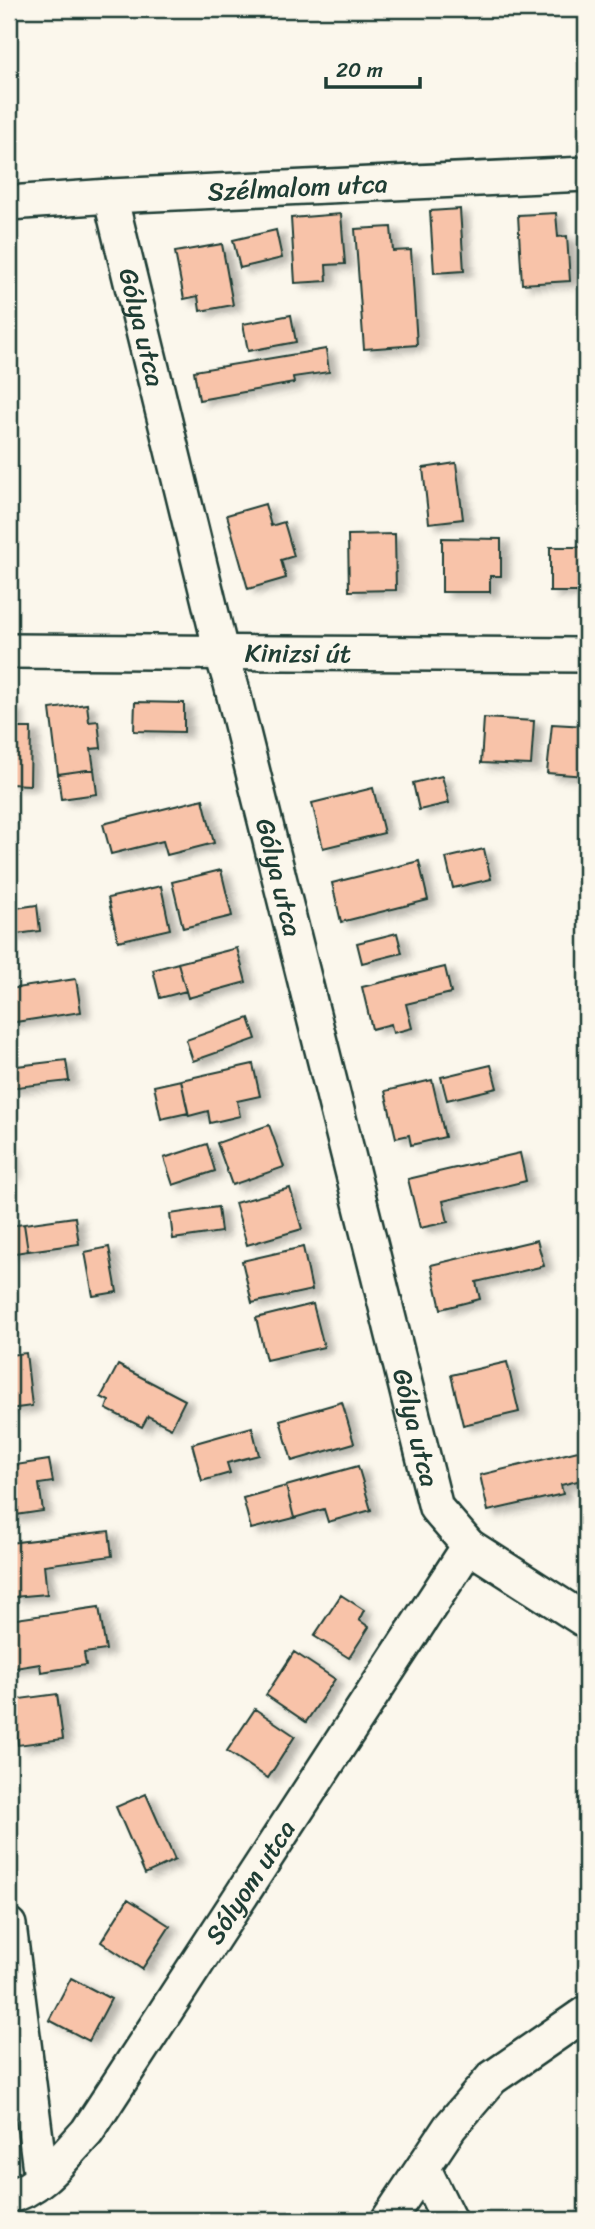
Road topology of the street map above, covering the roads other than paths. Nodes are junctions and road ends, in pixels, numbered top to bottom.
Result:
1 (586, 174) edge
2 (110, 196) junction
3 (9, 203) edge
4 (9, 651) edge
5 (221, 651) junction
6 (586, 655) edge
7 (470, 1546) junction
8 (586, 1621) edge
9 (9, 1925) edge
10 (586, 2013) edge
11 (424, 2169) junction
12 (41, 2178) junction
13 (9, 2196) edge
14 (388, 2220) edge
15 (449, 2220) edge

1 - 2 street, Szélmalom utca
2 - 3 street, Szélmalom utca
2 - 5 street, Gólya utca
4 - 5 street, Kinizsi út
5 - 6 street, Kinizsi út
5 - 7 street, Gólya utca
7 - 8 street, Gólya utca
7 - 12 street, Sólyom utca
9 - 12 street
10 - 11 street
11 - 14 street
11 - 15 street
12 - 13 street, Sólyom utca

